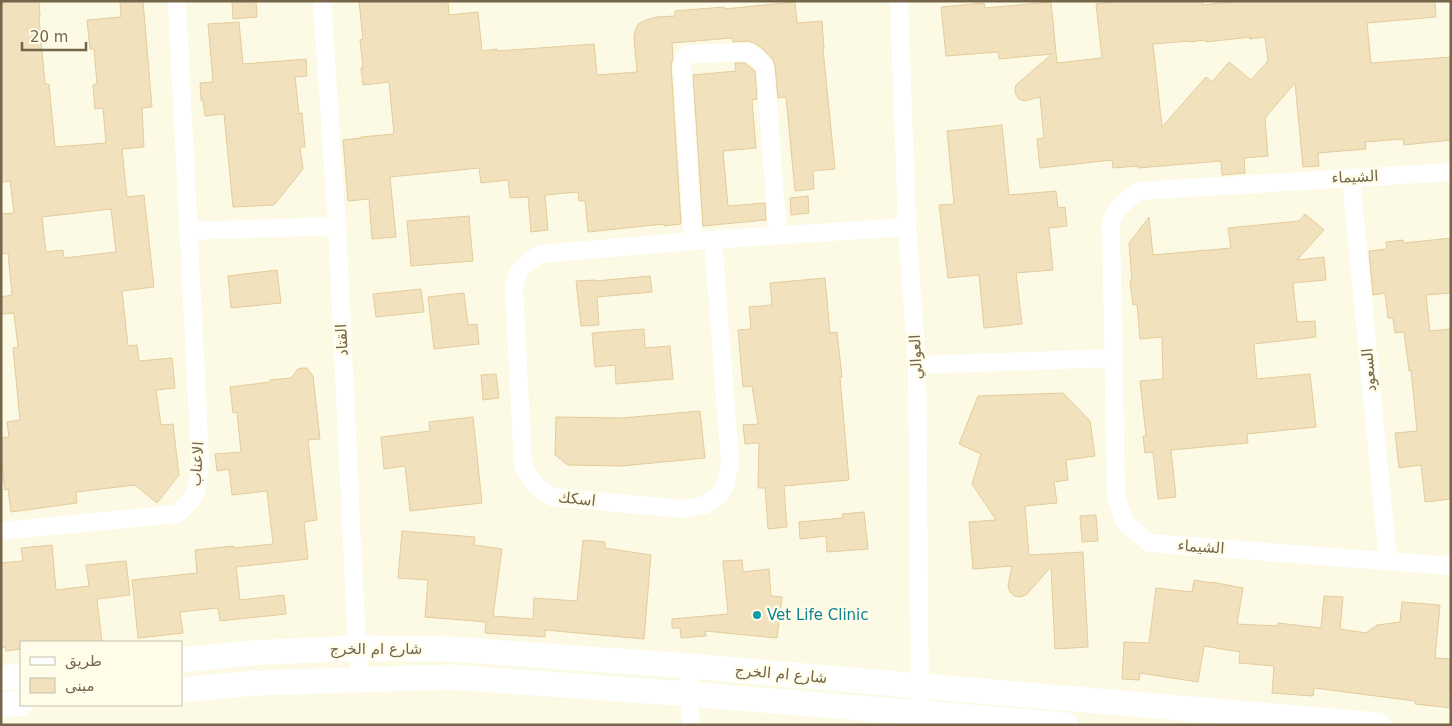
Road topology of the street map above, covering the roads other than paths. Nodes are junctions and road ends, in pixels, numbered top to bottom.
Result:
1 (177, 1) edge
2 (322, 1) edge
3 (899, 1) edge
4 (1451, 172) edge
5 (1351, 178) junction
6 (337, 226) junction
7 (907, 227) junction
8 (189, 231) junction
9 (778, 236) junction
10 (713, 240) junction
11 (694, 241) junction
12 (1113, 358) junction
13 (917, 365) junction
14 (1, 531) edge
15 (1388, 562) junction
16 (1451, 566) edge
17 (357, 648) junction
18 (182, 660) edge
19 (689, 666) junction
20 (20, 676) edge
21 (1, 678) edge
22 (360, 679) junction
23 (920, 686) junction
24 (182, 690) edge
25 (689, 694) junction
26 (20, 704) edge
27 (1, 705) edge
28 (919, 713) junction
29 (691, 725) edge
30 (1066, 725) edge
31 (1379, 725) edge

1 - 8 street, الاعناب
2 - 6 street, القتاد
3 - 7 street, العوالي
4 - 5 street, الشيماء
5 - 12 street, الشيماء
5 - 15 street, السعود
6 - 8 street
6 - 17 street, القتاد
7 - 9 street, اسكك
7 - 13 street, العوالي
8 - 14 street, الاعناب
9 - 10 street, اسكك
9 - 11 street
10 - 11 street, اسكك
10 - 11 street, اسكك
12 - 13 street
12 - 15 street, الشيماء
13 - 23 street, العوالي
15 - 16 street, الشيماء
17 - 18 street, شارع ام الخرج
17 - 19 street, شارع ام الخرج
17 - 22 street, القتاد
19 - 23 street, شارع ام الخرج
19 - 25 street
20 - 21 street
22 - 24 street, شارع ام الخرج
22 - 25 street, شارع ام الخرج
23 - 28 street, العوالي
23 - 31 street, شارع ام الخرج
25 - 28 street, شارع ام الخرج
25 - 29 street
26 - 27 street
28 - 30 street, شارع ام الخرج

